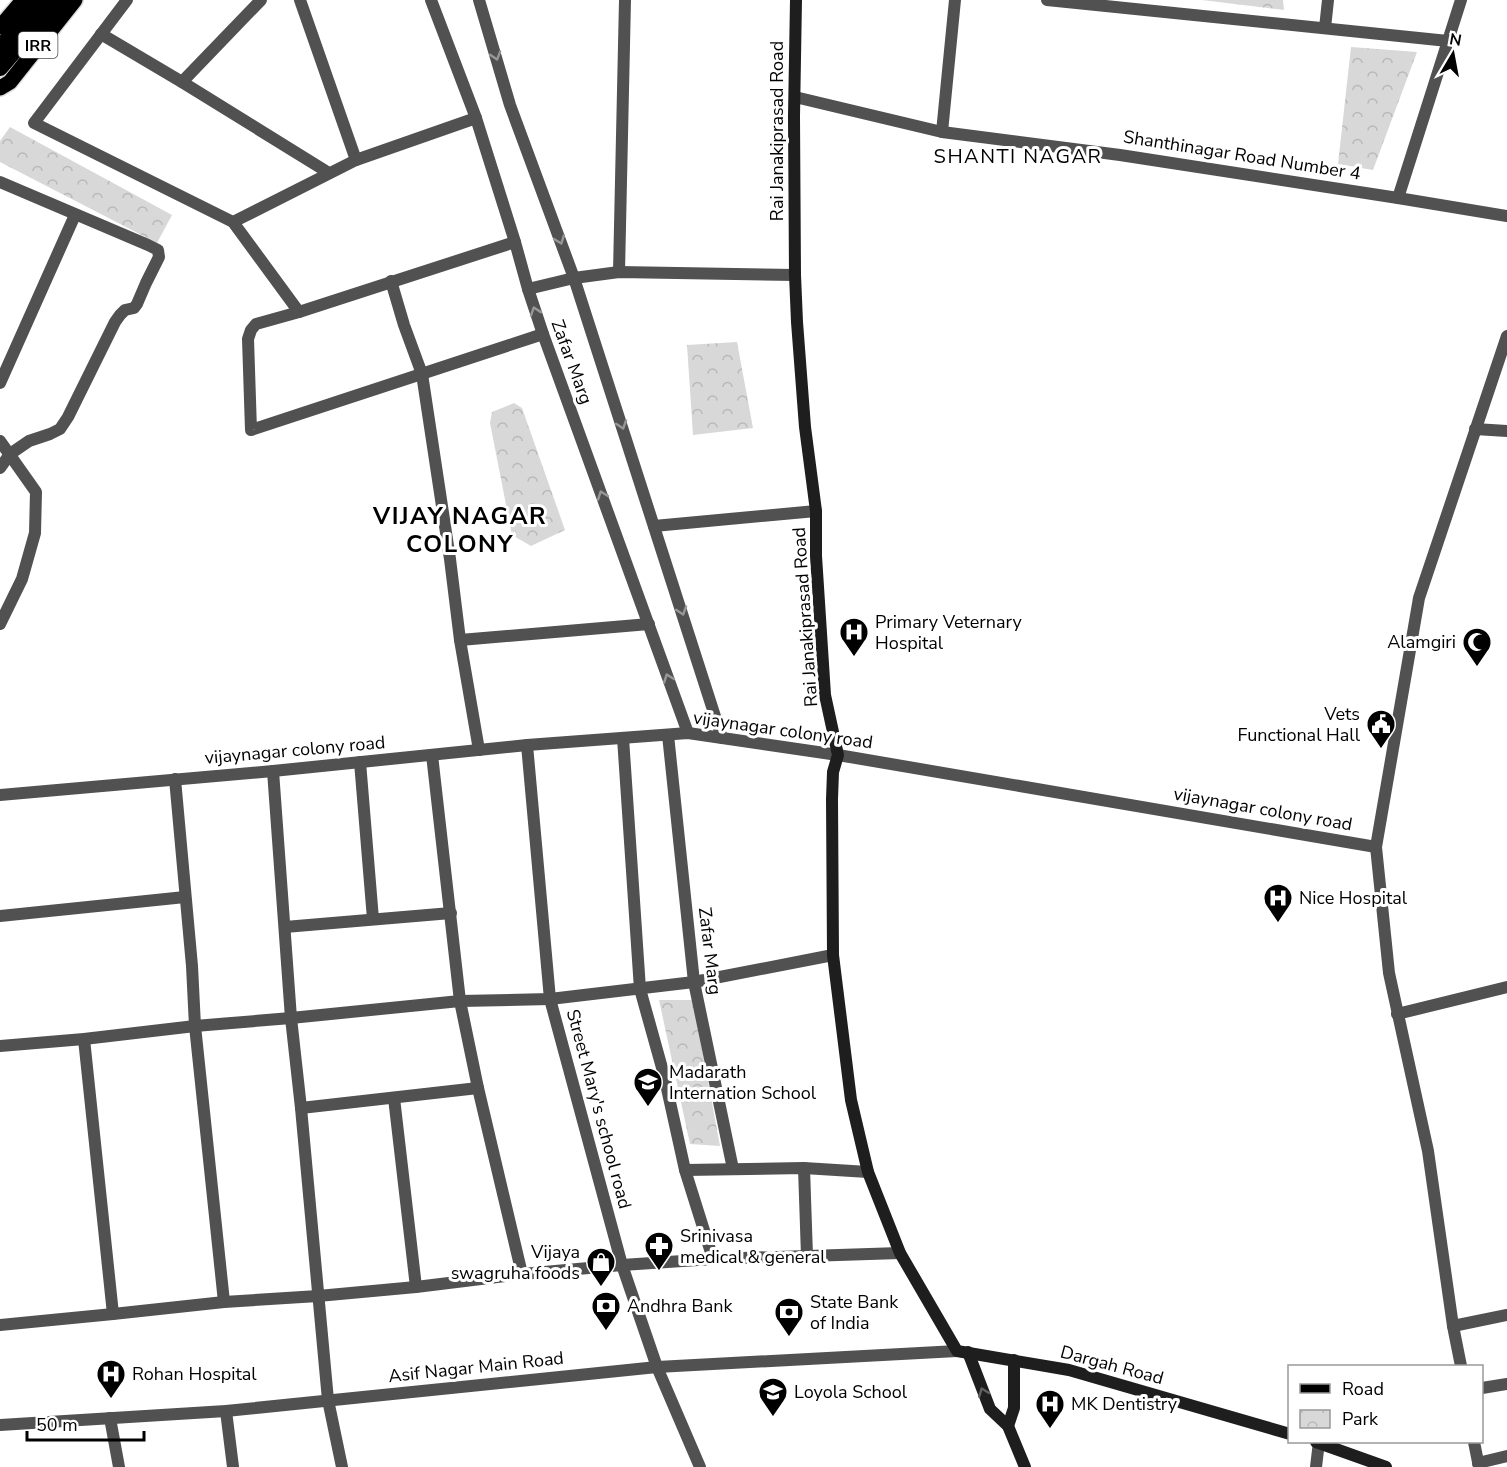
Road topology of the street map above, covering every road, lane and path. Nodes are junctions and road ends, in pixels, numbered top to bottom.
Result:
1 (23, 0) edge
2 (40, 0) edge
3 (57, 0) edge
4 (75, 0) edge
5 (127, 0) edge
6 (261, 0) edge
7 (300, 0) edge
8 (431, 0) edge
9 (479, 0) edge
10 (625, 0) edge
11 (796, 0) edge
12 (955, 0) edge
13 (1047, 0) edge
14 (1328, 0) edge
15 (1461, 0) edge
16 (0, 27) edge
17 (1325, 28) junction
18 (101, 34) junction
19 (1448, 41) junction
20 (0, 48) edge
21 (0, 68) edge
22 (182, 82) junction
23 (0, 88) edge
24 (795, 97) junction
25 (476, 118) junction
26 (942, 132) junction
27 (356, 160) junction
28 (328, 173) junction
29 (0, 182) edge
30 (1398, 198) junction
31 (75, 215) junction
32 (1507, 216) edge
33 (233, 222) junction
34 (515, 242) junction
35 (619, 272) junction
36 (795, 275) junction
37 (574, 278) junction
38 (391, 281) junction
39 (528, 289) junction
40 (299, 312) junction
41 (543, 334) junction
42 (1507, 336) edge
43 (422, 374) junction
44 (0, 382) edge
45 (1475, 429) junction
46 (1507, 432) edge
47 (0, 441) edge
48 (10, 454) junction
49 (0, 468) edge
50 (816, 511) junction
51 (654, 526) junction
52 (0, 624) edge
53 (649, 624) junction
54 (460, 640) junction
55 (688, 733) junction
56 (668, 735) junction
57 (623, 738) junction
58 (723, 738) junction
59 (527, 746) junction
60 (479, 750) junction
61 (432, 755) junction
62 (838, 755) junction
63 (360, 762) junction
64 (273, 771) junction
65 (175, 779) junction
66 (0, 795) edge
67 (1376, 847) junction
68 (185, 897) junction
69 (451, 913) junction
70 (0, 916) edge
71 (373, 919) junction
72 (285, 927) junction
73 (833, 955) junction
74 (694, 982) junction
75 (1507, 987) edge
76 (640, 989) junction
77 (550, 999) junction
78 (460, 1001) junction
79 (1397, 1014) junction
80 (291, 1018) junction
81 (195, 1026) junction
82 (84, 1039) junction
83 (0, 1046) edge
84 (478, 1088) junction
85 (394, 1098) junction
86 (301, 1108) junction
87 (804, 1168) junction
88 (733, 1169) junction
89 (686, 1170) junction
90 (868, 1172) junction
91 (900, 1253) junction
92 (807, 1256) junction
93 (713, 1259) junction
94 (622, 1264) junction
95 (522, 1274) junction
96 (416, 1287) junction
97 (318, 1296) junction
98 (224, 1302) junction
99 (114, 1314) junction
100 (1507, 1315) edge
101 (0, 1325) edge
102 (1454, 1326) junction
103 (962, 1351) junction
104 (1014, 1360) junction
105 (1461, 1365) edge
106 (657, 1367) junction
107 (1507, 1384) edge
108 (1483, 1388) edge
109 (328, 1400) junction
110 (226, 1411) junction
111 (110, 1418) junction
112 (0, 1425) edge
113 (1008, 1426) junction
114 (1288, 1433) edge
115 (1318, 1443) edge
116 (1321, 1443) edge
117 (1474, 1443) edge
118 (1507, 1456) edge
119 (1478, 1465) edge
120 (119, 1467) edge
121 (233, 1467) edge
122 (342, 1467) edge
123 (700, 1467) edge
124 (1025, 1467) edge
125 (1316, 1467) edge
126 (1386, 1467) edge

1 - 16 main road, IRR
2 - 20 highway
3 - 21 highway
4 - 23 main road, IRR
5 - 18 street
6 - 22 street
7 - 27 street
8 - 25 street, Zafar Marg
9 -> 37 street
10 - 35 street
11 - 24 main road, Rai Janakiprasad Road
12 - 26 street
13 - 17 street
14 - 17 street
15 - 19 street
17 - 19 street
18 - 22 street
18 - 33 street
19 - 30 street
22 - 28 street
24 - 26 street, Shanthinagar Road Number 4
24 - 36 main road, Rai Janakiprasad Road
25 - 27 street
25 - 34 street, Zafar Marg
26 - 30 street, Shanthinagar Road Number 4
27 - 28 street
28 - 33 street
29 - 31 street
30 - 32 street, Shanthinagar Road Number 4
31 - 44 street
31 - 48 street
33 - 40 street
34 - 38 street
34 - 39 street, Zafar Marg
35 - 36 street
35 - 37 street
36 - 50 main road, Rai Janakiprasad Road
37 - 39 street
37 -> 51 street
38 - 40 street
38 - 43 street
41 -> 39 street, Zafar Marg
40 - 43 street
41 - 43 street
53 -> 41 street, Zafar Marg
42 - 45 street
43 - 54 street
45 - 46 street
45 - 67 street
47 - 48 street
48 - 49 street
48 - 52 street
50 - 51 street
50 - 62 main road, Rai Janakiprasad Road
51 -> 58 street
53 - 54 street
55 -> 53 street, Zafar Marg
54 - 60 street
55 - 56 street, vijaynagar colony road
55 - 58 street, vijaynagar colony road
56 - 57 street, vijaynagar colony road
56 - 74 street, Zafar Marg
57 - 59 street, vijaynagar colony road
57 - 76 street
58 - 62 street, vijaynagar colony road
59 - 60 street, vijaynagar colony road
59 - 77 street, Street Mary's school road
60 - 61 street, vijaynagar colony road
61 - 63 street, vijaynagar colony road
61 - 69 street
62 - 67 street, vijaynagar colony road
62 - 73 main road, Rai Janakiprasad Road
63 - 64 street, vijaynagar colony road
63 - 71 street
64 - 65 street, vijaynagar colony road
64 - 72 street
65 - 66 street, vijaynagar colony road
65 - 68 street
67 - 79 street
68 - 70 street
68 - 81 street
69 - 71 street
69 - 78 street
71 - 72 street
72 - 80 street
73 - 74 street
73 - 90 main road, Rai Janakiprasad Road
74 - 76 street
74 - 88 street, Zafar Marg
75 - 79 street
76 - 77 street
76 - 89 street
77 - 78 street
77 - 94 street, Street Mary's school road
78 - 80 street
78 - 84 street
79 - 102 street
80 - 81 street
80 - 86 street
81 - 82 street
81 - 98 street
82 - 83 street
82 - 99 street
84 - 85 street
84 - 95 street
85 - 86 street
85 - 96 street
86 - 97 street
87 - 88 street
87 - 90 street
87 - 92 street
88 - 89 street
89 - 93 street
90 - 91 main road, Rai Janakiprasad Road
91 - 92 street
91 - 103 main road, Rai Janakiprasad Road
92 - 93 street
93 - 94 street
94 - 95 street
94 - 106 street, Street Mary's school road
95 - 96 street
96 - 97 street
97 - 98 street
97 - 109 street
98 - 99 street
99 - 101 street
100 - 102 street
102 - 105 street
103 - 104 main road, Dargah Road
103 - 106 street, Asif Nagar Main Road
113 -> 103 main road, Rai Janakiprasad Road
104 - 113 main road
104 - 114 main road, Dargah Road
106 - 109 street, Asif Nagar Main Road
106 - 123 street, Street Mary's school road
107 - 108 street
109 - 110 street, Asif Nagar Main Road
109 - 122 street
110 - 111 street, Asif Nagar Main Road
110 - 121 street
111 - 112 street, Asif Nagar Main Road
111 - 120 street
113 - 124 main road
115 - 125 street
116 - 126 main road
117 - 119 street
118 - 119 street

